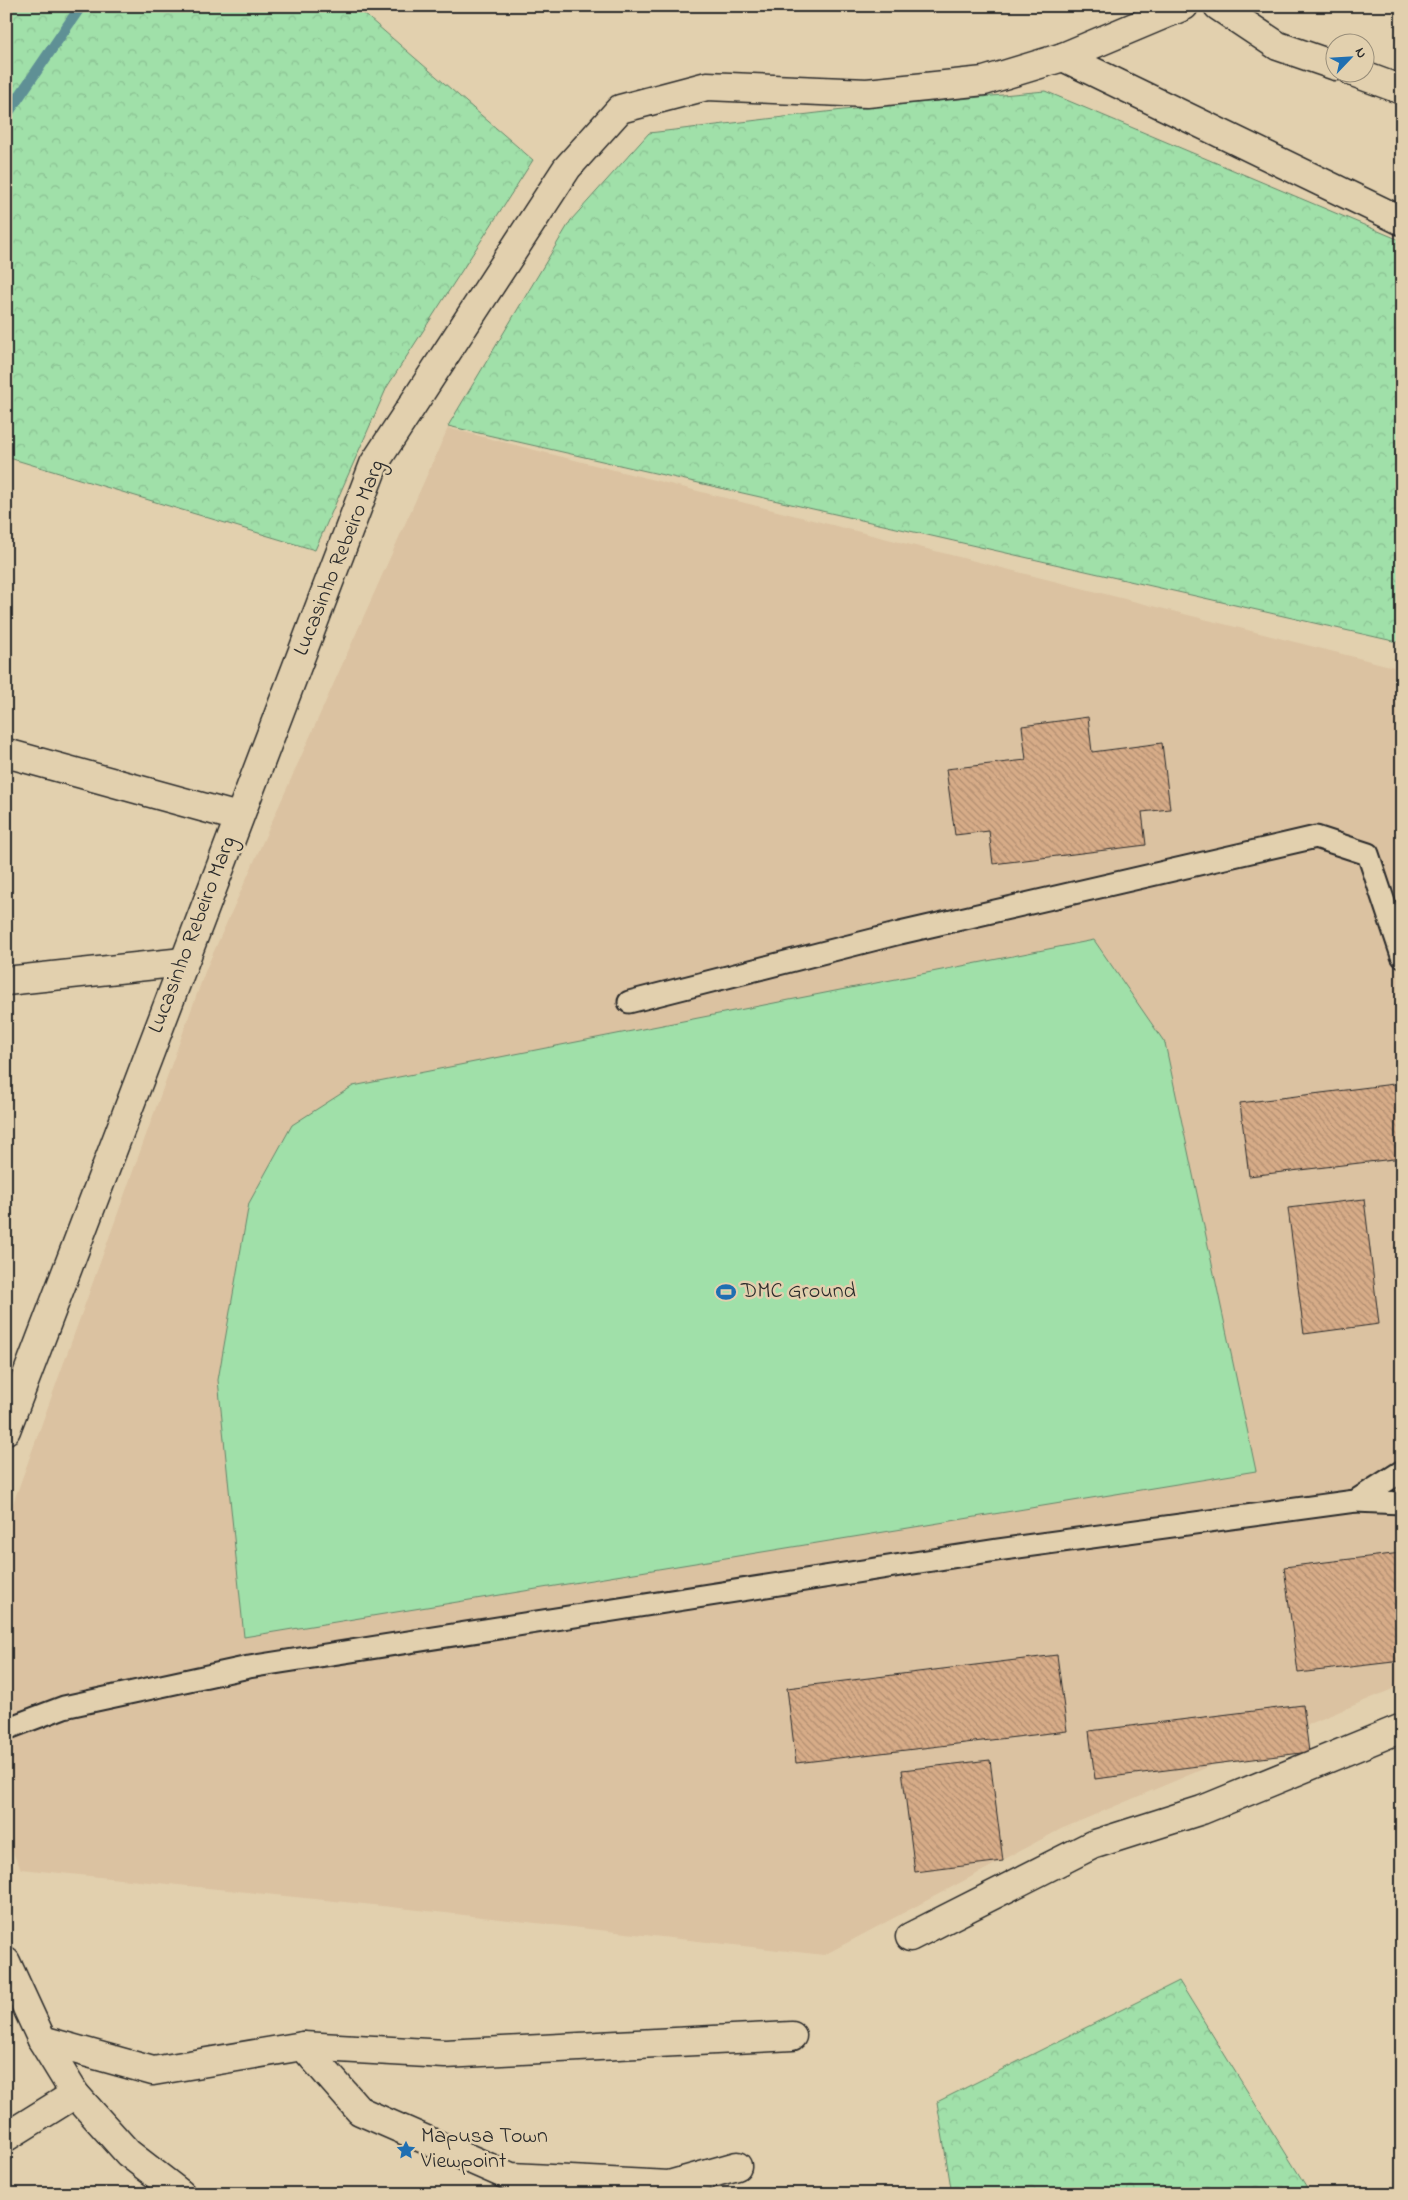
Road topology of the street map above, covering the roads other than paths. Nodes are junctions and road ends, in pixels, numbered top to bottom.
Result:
1 (1184, 6) edge
2 (1218, 6) edge
3 (1063, 57) junction
4 (1326, 63) edge
5 (1376, 80) edge
6 (1402, 90) edge
7 (1402, 222) edge
8 (6, 753) edge
9 (238, 817) junction
10 (1402, 956) edge
11 (183, 962) junction
12 (6, 981) edge
13 (629, 1002) dead end
14 (6, 1430) edge
15 (1402, 1471) edge
16 (1355, 1501) junction
17 (1402, 1503) edge
18 (1402, 1728) edge
19 (6, 1729) edge
20 (910, 1937) dead end
21 (6, 1962) edge
22 (792, 2036) dead end
23 (42, 2040) junction
24 (303, 2046) junction
25 (75, 2094) junction
26 (6, 2136) edge
27 (737, 2166) dead end
28 (181, 2194) edge

1 - 3 street, Lucasinho Rebeiro Marg
2 - 4 street
3 - 7 street
3 - 9 street, Lucasinho Rebeiro Marg
5 - 6 street
8 - 9 street
9 - 11 street, Lucasinho Rebeiro Marg
10 - 13 lane
11 - 12 street
11 - 14 street, Lucasinho Rebeiro Marg
15 - 16 lane
16 - 17 lane
16 - 19 lane
18 - 20 street
21 - 23 street
22 - 24 street
23 - 24 street
23 - 25 street
24 - 27 street
25 - 26 street
25 - 28 street

